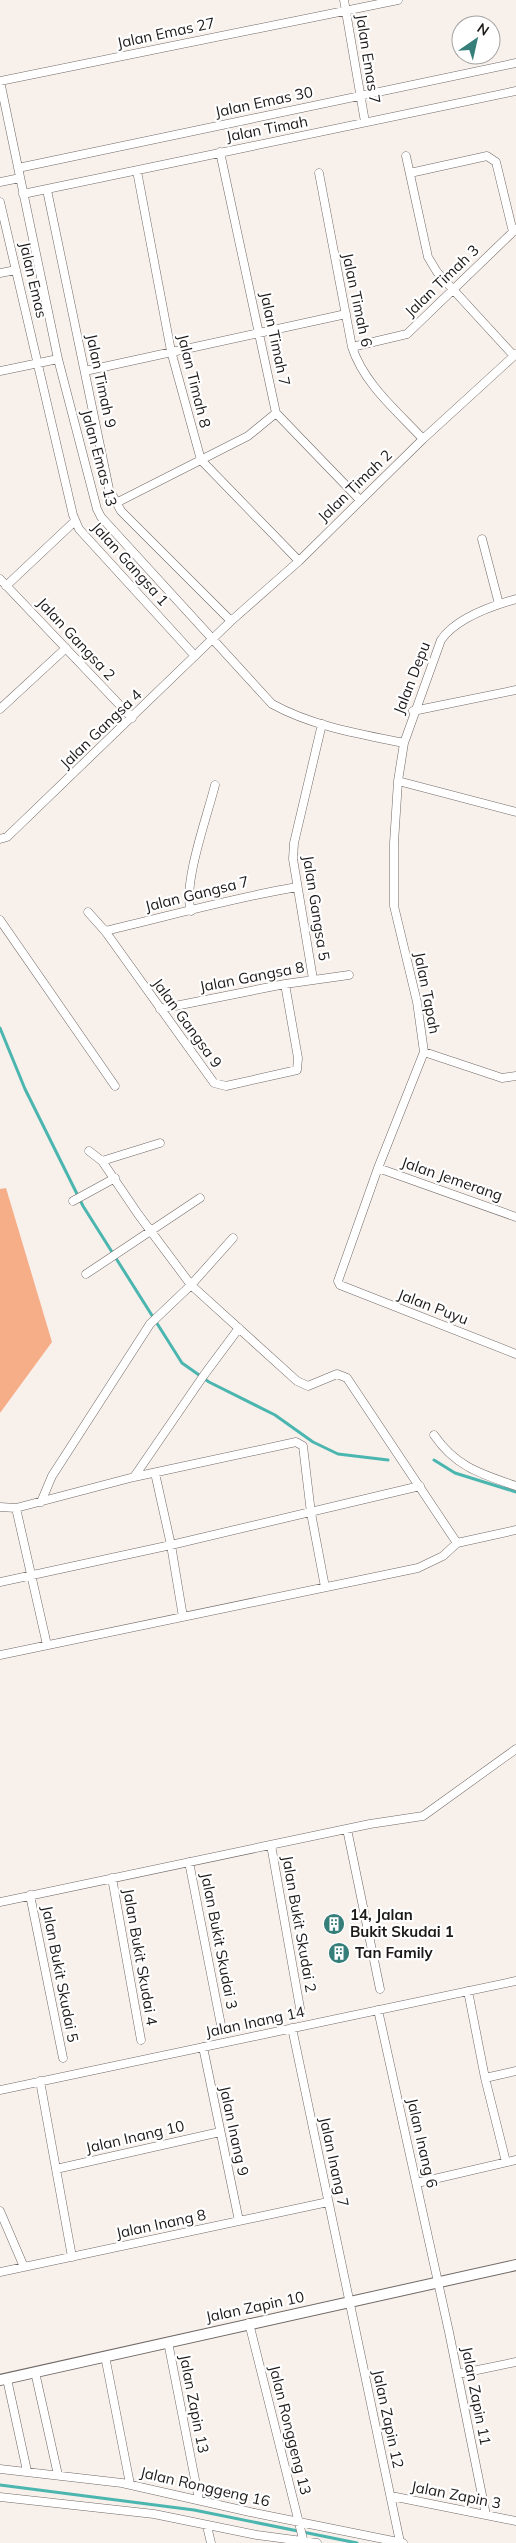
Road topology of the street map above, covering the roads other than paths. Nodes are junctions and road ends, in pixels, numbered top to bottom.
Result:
1 (344, 0) edge
2 (398, 0) edge
3 (342, 11) junction
4 (516, 63) edge
5 (0, 81) edge
6 (516, 91) edge
7 (359, 96) junction
8 (365, 122) junction
9 (220, 152) junction
10 (406, 156) dead end
11 (18, 168) junction
12 (137, 170) junction
13 (319, 173) dead end
14 (410, 173) junction
15 (20, 178) junction
16 (0, 182) edge
17 (47, 190) junction
18 (23, 194) junction
19 (0, 202) edge
20 (515, 230) edge
21 (16, 270) junction
22 (0, 274) edge
23 (453, 290) junction
24 (346, 314) junction
25 (260, 334) junction
26 (352, 347) junction
27 (171, 350) junction
28 (515, 355) edge
29 (58, 359) junction
30 (38, 364) junction
31 (0, 371) edge
32 (85, 371) junction
33 (276, 413) junction
34 (423, 439) junction
35 (200, 460) junction
36 (360, 500) junction
37 (116, 503) junction
38 (75, 521) junction
39 (482, 538) dead end
40 (299, 561) junction
41 (0, 579) edge
42 (6, 586) junction
43 (516, 599) edge
44 (499, 604) junction
45 (231, 621) junction
46 (213, 639) junction
47 (66, 648) junction
48 (195, 656) junction
49 (516, 690) edge
50 (0, 709) edge
51 (413, 712) junction
52 (132, 718) junction
53 (322, 724) junction
54 (404, 742) junction
55 (398, 781) junction
56 (216, 785) dead end
57 (516, 812) edge
58 (4, 838) edge
59 (297, 887) junction
60 (191, 911) junction
61 (88, 912) dead end
62 (0, 920) edge
63 (105, 931) junction
64 (349, 975) dead end
65 (313, 979) junction
66 (285, 984) junction
67 (160, 1009) junction
68 (424, 1052) junction
69 (516, 1076) edge
70 (115, 1086) dead end
71 (160, 1143) dead end
72 (89, 1152) dead end
73 (102, 1160) junction
74 (378, 1168) junction
75 (115, 1178) junction
76 (200, 1198) dead end
77 (74, 1200) dead end
78 (516, 1217) edge
79 (150, 1230) junction
80 (233, 1238) dead end
81 (86, 1274) dead end
82 (191, 1285) junction
83 (340, 1285) joint
84 (240, 1328) junction
85 (516, 1354) edge
86 (434, 1435) dead end
87 (155, 1473) junction
88 (134, 1477) junction
89 (420, 1486) junction
90 (516, 1486) edge
91 (41, 1502) junction
92 (0, 1507) edge
93 (16, 1508) junction
94 (311, 1513) junction
95 (516, 1530) edge
96 (457, 1543) junction
97 (171, 1545) junction
98 (30, 1574) junction
99 (0, 1582) edge
100 (325, 1586) junction
101 (182, 1618) junction
102 (47, 1645) junction
103 (0, 1655) edge
104 (516, 1749) edge
105 (347, 1829) junction
106 (271, 1845) junction
107 (189, 1862) junction
108 (112, 1878) junction
109 (30, 1895) junction
110 (0, 1902) edge
111 (516, 1981) edge
112 (380, 1989) dead end
113 (468, 1991) junction
114 (300, 2008) dead end
115 (378, 2010) junction
116 (221, 2025) dead end
117 (292, 2028) junction
118 (141, 2040) dead end
119 (203, 2047) junction
120 (63, 2058) dead end
121 (516, 2071) edge
122 (485, 2078) junction
123 (40, 2081) junction
124 (0, 2090) edge
125 (220, 2132) junction
126 (516, 2160) edge
127 (506, 2162) junction
128 (56, 2169) junction
129 (417, 2183) junction
130 (328, 2202) junction
131 (0, 2211) edge
132 (239, 2221) junction
133 (72, 2257) junction
134 (516, 2264) edge
135 (24, 2267) junction
136 (0, 2272) edge
137 (438, 2282) junction
138 (348, 2301) junction
139 (249, 2323) junction
140 (168, 2342) junction
141 (105, 2356) junction
142 (516, 2362) edge
143 (35, 2372) junction
144 (458, 2374) junction
145 (4, 2379) edge
146 (0, 2469) edge
147 (27, 2471) junction
148 (58, 2475) junction
149 (130, 2484) junction
150 (391, 2496) junction
151 (0, 2497) edge
152 (199, 2500) junction
153 (486, 2515) junction
154 (516, 2521) edge
155 (299, 2522) junction
156 (207, 2526) junction
157 (304, 2542) edge
158 (210, 2543) edge
159 (317, 2543) edge
160 (402, 2543) edge

1 - 3 street, Jalan Emas 7
2 - 3 street, Jalan Emas 27
3 - 5 street, Jalan Emas 27
3 - 7 street, Jalan Emas 7
4 - 7 street, Jalan Emas 30
5 - 11 street, Jalan Emas 13
6 - 8 street, Jalan Timah
7 - 8 street, Jalan Emas 7
7 - 11 street, Jalan Emas 30
8 - 9 street, Jalan Timah
9 - 12 street, Jalan Timah
9 - 25 street, Jalan Timah 7
10 - 14 street
11 - 15 street, Jalan Emas 13
12 - 17 street, Jalan Timah
12 - 27 street, Jalan Timah 8
13 - 24 street, Jalan Timah 6
14 - 20 street
14 - 23 street
15 - 16 street
15 - 18 street, Jalan Emas 13
17 - 18 street, Jalan Timah
17 - 32 street, Jalan Timah 9
18 - 29 street, Jalan Emas 13
19 - 21 street, Jalan Emas
20 - 23 street, Jalan Timah 3
21 - 22 street
21 - 30 street, Jalan Emas
23 - 26 street, Jalan Timah 3
23 - 28 street
24 - 25 street
24 - 26 street, Jalan Timah 6
25 - 27 street
25 - 33 street, Jalan Timah 7
26 - 34 street, Jalan Timah 6
27 - 32 street
27 - 35 street, Jalan Timah 8
28 - 34 street, Jalan Timah 2
29 - 30 street
29 - 46 street, Jalan Emas 13
30 - 31 street
30 - 38 street, Jalan Gangsa 1
32 - 37 street, Jalan Timah 9
33 - 35 street
33 - 36 street
34 - 36 street, Jalan Timah 2
35 - 37 street
35 - 40 street, Jalan Timah 8
36 - 40 street, Jalan Timah 2
37 - 45 street, Jalan Timah 9
38 - 42 street
38 - 48 street, Jalan Gangsa 1
39 - 44 street
40 - 45 street, Jalan Timah 2
41 - 42 street, Jalan Gangsa 2
42 - 47 street, Jalan Gangsa 2
43 - 44 street, Jalan Depu
44 - 51 street, Jalan Depu
45 - 46 street, Jalan Timah 2
46 - 48 street, Jalan Gangsa 4
46 - 53 street, Jalan Emas 13
47 - 50 street
47 - 52 street, Jalan Gangsa 2
48 - 52 street, Jalan Gangsa 4
49 - 51 street
51 - 54 street, Jalan Depu
52 - 58 street, Jalan Gangsa 4
53 - 54 street, Jalan Emas 13
53 - 59 street, Jalan Gangsa 5
54 - 55 street, Jalan Depu
55 - 57 street
55 - 68 street, Jalan Tapah
56 - 60 street
59 - 60 street, Jalan Gangsa 7
59 - 65 street, Jalan Gangsa 5
60 - 63 street, Jalan Gangsa 7
61 - 63 street, Jalan Gangsa 9
62 - 70 street
63 - 67 street, Jalan Gangsa 9
64 - 65 street, Jalan Gangsa 8
65 - 66 street, Jalan Gangsa 8
66 - 67 street, Jalan Gangsa 8
66 - 67 street, Jalan Gangsa 9
68 - 69 street
68 - 74 street, Jalan Tapah
71 - 73 street
72 - 73 street
73 - 75 street
74 - 78 street, Jalan Jemerang
74 - 83 street, Jalan Tapah
75 - 77 street
75 - 79 street
76 - 79 street
79 - 81 street
79 - 82 street
80 - 82 street
82 - 84 street
82 - 91 street
83 - 85 street, Jalan Puyu
84 - 88 street
84 - 89 street
86 - 90 street
87 - 88 street
87 - 94 street
87 - 97 street
88 - 91 street
89 - 94 street
89 - 96 street
91 - 93 street
92 - 93 street
93 - 98 street
94 - 97 street
94 - 100 street
95 - 96 street
96 - 100 street
97 - 98 street
97 - 101 street
98 - 99 street
98 - 102 street
100 - 101 street
101 - 102 street
102 - 103 street
104 - 105 street
105 - 106 street
105 - 112 street
106 - 107 street
106 - 114 street, Jalan Bukit Skudai 2
107 - 108 street
107 - 116 street, Jalan Bukit Skudai 3
108 - 109 street
108 - 118 street, Jalan Bukit Skudai 4
109 - 110 street
109 - 120 street, Jalan Bukit Skudai 5
111 - 113 street, Jalan Inang 14
113 - 115 street, Jalan Inang 14
113 - 122 street
115 - 117 street, Jalan Inang 14
115 - 129 street, Jalan Inang 6
117 - 119 street, Jalan Inang 14
117 - 130 street, Jalan Inang 7
119 - 123 street, Jalan Inang 14
119 - 125 street, Jalan Inang 9
121 - 122 street
122 - 127 street
123 - 124 street, Jalan Inang 14
123 - 128 street
125 - 128 street, Jalan Inang 10
125 - 132 street, Jalan Inang 9
126 - 127 street
127 - 129 street
128 - 133 street
129 - 137 street, Jalan Inang 6
130 - 132 street, Jalan Inang 8
130 - 138 street, Jalan Inang 7
131 - 135 street
132 - 133 street, Jalan Inang 8
133 - 135 street, Jalan Inang 8
134 - 137 street, Jalan Zapin 10
135 - 136 street, Jalan Inang 8
137 - 138 street, Jalan Zapin 10
137 - 144 street, Jalan Zapin 11
138 - 139 street, Jalan Zapin 10
138 - 150 street, Jalan Zapin 12
139 - 140 street, Jalan Zapin 10
139 - 155 street, Jalan Ronggeng 13
140 - 141 street, Jalan Zapin 10
140 - 152 street, Jalan Zapin 13
141 - 143 street, Jalan Zapin 10
141 - 149 street
142 - 144 street
143 - 145 street, Jalan Zapin 10
143 - 148 street
144 - 153 street, Jalan Zapin 11
145 - 147 street
146 - 147 street, Jalan Ronggeng 16
147 - 148 street, Jalan Ronggeng 16
148 - 149 street, Jalan Ronggeng 16
149 - 152 street, Jalan Ronggeng 16
150 - 153 street, Jalan Zapin 3
150 - 160 street, Jalan Zapin 12
151 - 156 street
152 - 155 street, Jalan Ronggeng 16
153 - 154 street, Jalan Zapin 3
155 - 157 street, Jalan Ronggeng 13
155 - 160 street, Jalan Ronggeng 16
156 - 157 street
156 - 158 street
157 - 159 street

